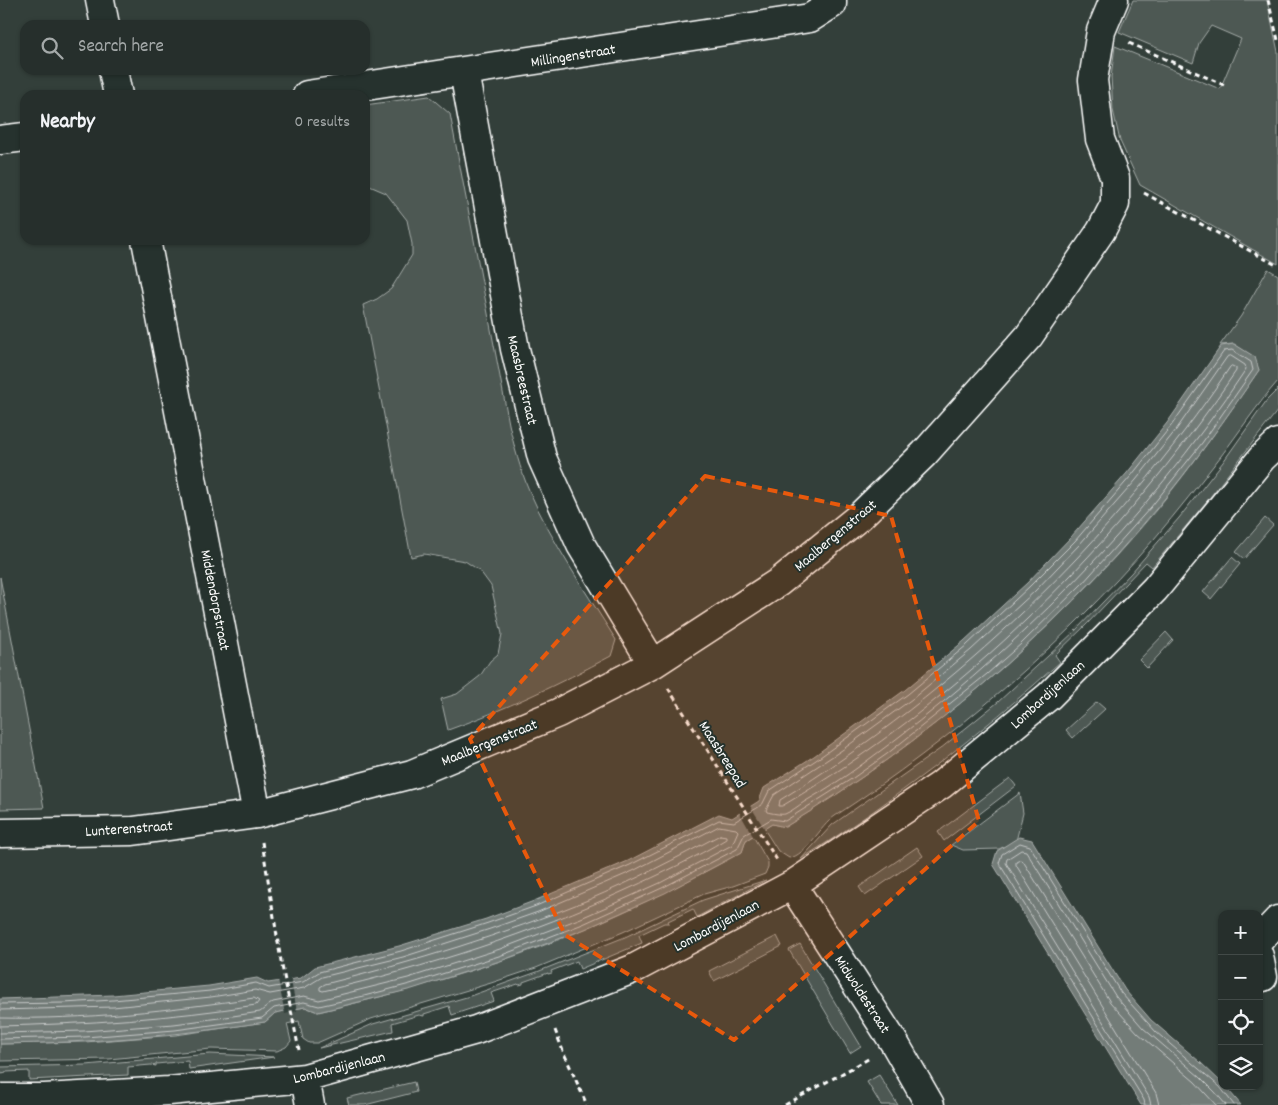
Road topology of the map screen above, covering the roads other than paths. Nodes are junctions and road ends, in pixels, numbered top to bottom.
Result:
1 (100, 0) edge
2 (832, 0) edge
3 (1114, 0) edge
4 (104, 20) edge
5 (464, 72) junction
6 (114, 75) edge
7 (117, 90) edge
8 (341, 90) edge
9 (20, 138) edge
10 (0, 140) edge
11 (147, 245) edge
12 (1278, 443) edge
13 (653, 664) junction
14 (258, 814) junction
15 (0, 833) edge
16 (792, 884) junction
17 (1278, 920) edge
18 (1263, 936) edge
19 (305, 1078) junction
20 (0, 1098) edge
21 (310, 1105) edge
22 (930, 1105) edge

1 - 4 street
2 - 5 street, Millingenstraat
3 - 13 street, Maalbergenstraat
5 - 8 street, Millingenstraat
5 - 13 street, Maasbreestraat
6 - 7 street
9 - 10 street
11 - 14 street, Middendorpstraat
12 - 16 street, Lombardijenlaan
13 - 14 street, Maalbergenstraat
14 - 15 street, Lunterenstraat
16 - 19 street, Lombardijenlaan
16 - 22 street, Midwoldestraat
17 - 18 street
19 - 20 street, Lombardijenlaan
19 - 21 street

